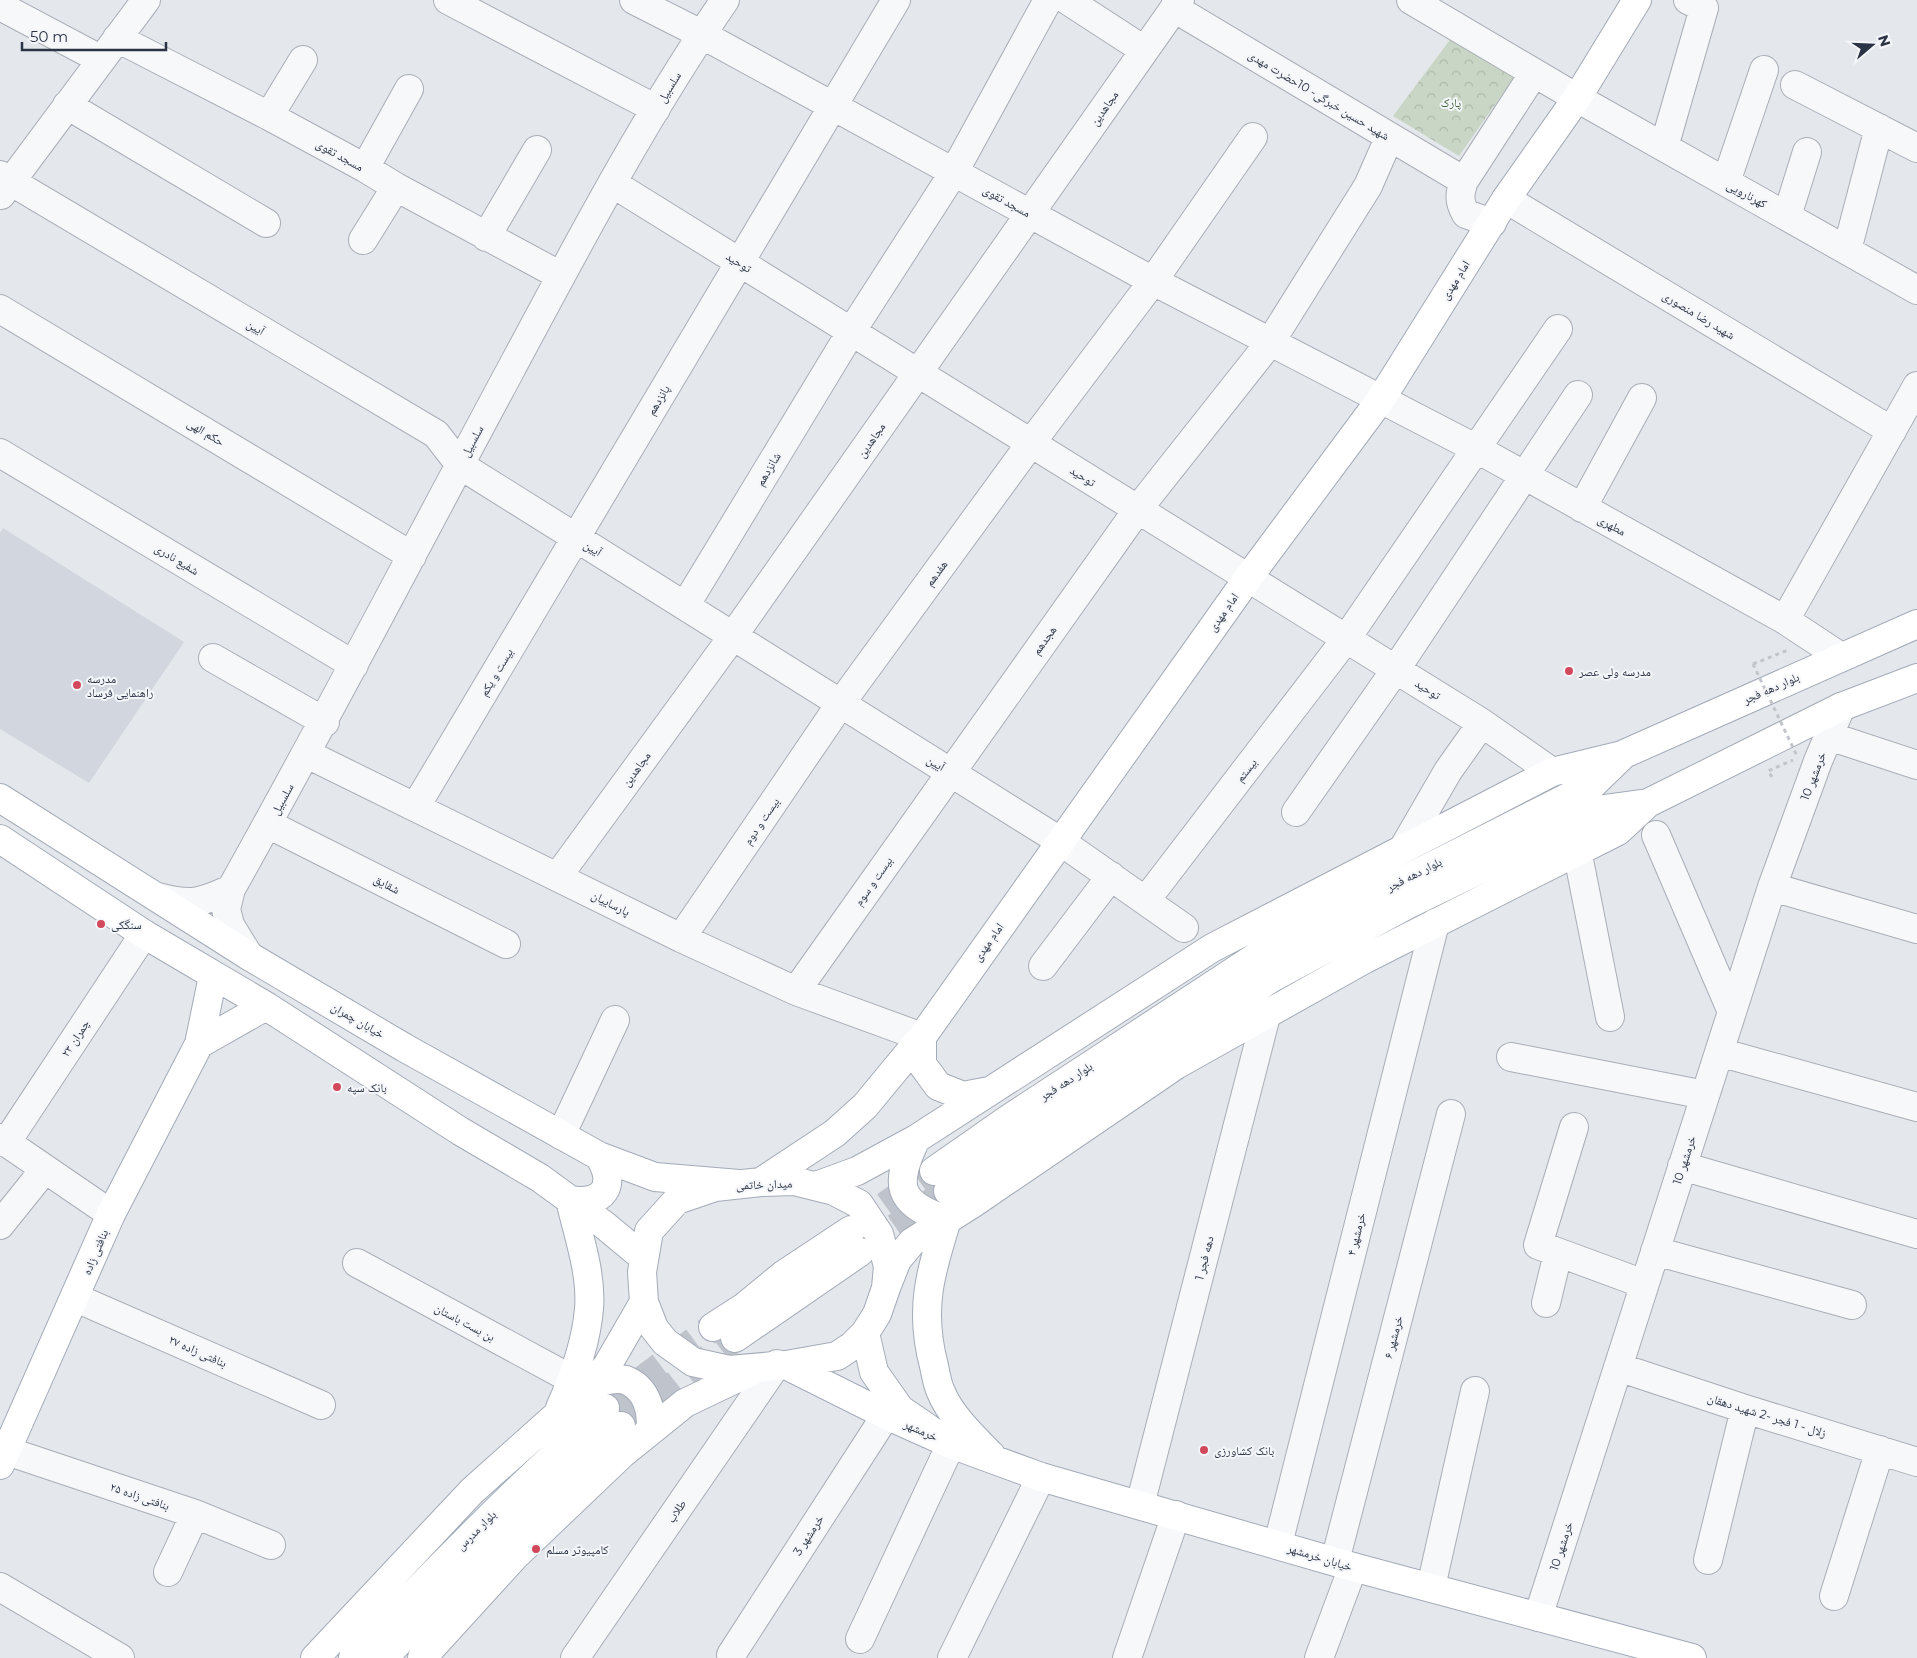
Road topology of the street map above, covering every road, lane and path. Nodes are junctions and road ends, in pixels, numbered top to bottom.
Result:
1 (146, 0) edge
2 (448, 0) edge
3 (634, 0) edge
4 (725, 0) edge
5 (896, 0) edge
6 (1048, 0) edge
7 (1067, 0) edge
8 (1411, 0) edge
9 (1637, 0) edge
10 (1688, 0) edge
11 (1177, 4) edge
12 (0, 6) edge
13 (701, 34) junction
14 (109, 48) junction
15 (1144, 50) junction
16 (303, 60) dead end
17 (1764, 70) dead end
18 (1534, 73) junction
19 (1796, 85) dead end
20 (409, 89) dead end
21 (1577, 98) junction
22 (67, 105) junction
23 (834, 106) junction
24 (656, 109) junction
25 (269, 116) junction
26 (1879, 128) junction
27 (1253, 137) dead end
28 (1390, 138) junction
29 (1664, 147) junction
30 (1917, 148) edge
31 (537, 150) dead end
32 (1807, 152) dead end
33 (366, 168) junction
34 (954, 172) junction
35 (1464, 181) junction
36 (1726, 182) junction
37 (612, 183) junction
38 (4, 184) edge
39 (396, 187) junction
40 (1506, 199) junction
41 (1030, 213) junction
42 (1787, 216) junction
43 (266, 223) dead end
44 (1492, 223) junction
45 (486, 237) junction
46 (363, 240) dead end
47 (1847, 250) junction
48 (740, 263) junction
49 (560, 276) junction
50 (1153, 280) junction
51 (1917, 290) edge
52 (0, 309) edge
53 (1558, 329) dead end
54 (851, 332) junction
55 (1271, 341) junction
56 (918, 373) junction
57 (1917, 386) edge
58 (1578, 396) dead end
59 (1642, 398) dead end
60 (1381, 399) junction
61 (1892, 431) junction
62 (1031, 443) junction
63 (1477, 450) junction
64 (0, 453) edge
65 (460, 465) junction
66 (1525, 476) junction
67 (1582, 508) junction
68 (1138, 509) junction
69 (576, 538) junction
70 (412, 556) junction
71 (1248, 578) junction
72 (684, 606) junction
73 (1785, 620) junction
74 (1917, 624) edge
75 (733, 636) junction
76 (1346, 639) junction
77 (1775, 654) dead end
78 (1841, 657) junction
79 (213, 658) dead end
80 (354, 665) junction
81 (1396, 669) junction
82 (1914, 681) edge
83 (841, 703) junction
84 (1841, 707) junction
85 (325, 722) junction
86 (1482, 723) junction
87 (1829, 736) junction
88 (307, 754) junction
89 (1624, 754) junction
90 (1917, 766) edge
91 (951, 771) junction
92 (1552, 772) junction
93 (1772, 777) dead end
94 (0, 798) edge
95 (1648, 803) junction
96 (416, 806) junction
97 (1296, 812) dead end
98 (268, 824) junction
99 (1656, 835) dead end
100 (0, 840) edge
101 (1060, 840) junction
102 (1404, 847) junction
103 (1577, 850) junction
104 (558, 876) junction
105 (1111, 876) junction
106 (1772, 887) junction
107 (231, 889) junction
108 (158, 897) junction
109 (1146, 900) junction
110 (1435, 923) junction
111 (1184, 928) dead end
112 (1917, 929) edge
113 (144, 934) junction
114 (681, 938) junction
115 (506, 944) dead end
116 (249, 956) junction
117 (1043, 966) dead end
118 (213, 976) junction
119 (796, 991) junction
120 (266, 1006) junction
121 (1267, 1012) junction
122 (1732, 1012) junction
123 (1610, 1017) dead end
124 (615, 1020) dead end
125 (922, 1037) junction
126 (199, 1044) junction
127 (1719, 1052) junction
128 (1511, 1057) dead end
129 (990, 1091) junction
130 (1705, 1095) junction
131 (1917, 1107) edge
132 (1451, 1114) dead end
133 (1574, 1127) dead end
134 (560, 1135) junction
135 (916, 1140) junction
136 (3, 1141) edge
137 (599, 1156) junction
138 (1682, 1166) junction
139 (46, 1169) junction
140 (750, 1183) junction
141 (816, 1186) junction
142 (570, 1200) junction
143 (111, 1214) junction
144 (947, 1220) junction
145 (0, 1225) edge
146 (1917, 1234) edge
147 (856, 1241) tunnel mouth
148 (1655, 1252) junction
149 (1558, 1253) junction
150 (644, 1258) junction
151 (357, 1264) dead end
152 (1644, 1284) junction
153 (886, 1288) junction
154 (76, 1298) junction
155 (644, 1302) junction
156 (1546, 1303) dead end
157 (1852, 1305) dead end
158 (724, 1332) tunnel mouth
159 (865, 1332) junction
160 (774, 1365) junction
161 (1618, 1367) junction
162 (583, 1381) junction
163 (1475, 1391) dead end
164 (321, 1405) dead end
165 (1745, 1409) junction
166 (886, 1414) junction
167 (650, 1431) junction
168 (951, 1444) junction
169 (1880, 1450) junction
170 (4, 1458) edge
171 (1917, 1462) edge
172 (999, 1463) junction
173 (1041, 1477) junction
174 (1140, 1505) junction
175 (195, 1514) junction
176 (1176, 1515) junction
177 (1278, 1544) junction
178 (271, 1545) dead end
179 (1708, 1560) dead end
180 (1344, 1564) junction
181 (168, 1572) dead end
182 (0, 1587) edge
183 (1431, 1587) junction
184 (1834, 1596) dead end
185 (1538, 1617) junction
186 (860, 1639) dead end
187 (731, 1655) dead end
188 (1664, 1655) edge
189 (120, 1658) edge
190 (315, 1658) edge
191 (353, 1658) edge
192 (384, 1658) edge
193 (422, 1658) edge
194 (575, 1658) edge
195 (952, 1658) edge
196 (1127, 1658) edge
197 (1321, 1658) edge
198 (1692, 1658) edge

1 - 14 street
2 - 24 street
3 - 13 street, مسجد تقوی
4 - 13 street, سلسبیل
5 - 23 street, پانزدهم
6 - 34 street, شانزدهم
7 - 15 street
8 - 18 street, کهرنارویی
9 - 21 main road, امام مهدی
10 - 29 street
11 - 15 street, مجاهدین
11 - 28 street, شهید حسین خبرگی- 10حضرت مهدی
12 - 14 street, مسجد تقوی
13 - 23 street, مسجد تقوی
13 - 24 street, سلسبیل
14 - 22 street
14 - 25 street, مسجد تقوی
15 - 41 street, مجاهدین
16 - 25 street
17 - 36 street
18 - 21 street, کهرنارویی
18 - 35 street
19 - 26 street
20 - 33 street
21 - 29 street, کهرنارویی
21 - 40 main road, امام مهدی
22 - 38 street
22 - 43 street
23 - 34 street, مسجد تقوی
23 - 48 street, پانزدهم
24 - 37 street, سلسبیل
25 - 33 street, مسجد تقوی
26 - 30 street
26 - 47 street
27 - 50 street, هفدهم
28 - 35 street, شهید حسین خبرگی- 10حضرت مهدی
28 - 55 street, هجدهم
29 - 36 street, کهرنارویی
31 - 45 street
32 - 42 street
33 - 39 street, مسجد تقوی
34 - 41 street, مسجد تقوی
34 - 54 street, شانزدهم
35 - 44 street
36 - 42 street, کهرنارویی
37 - 48 street, توحید
37 - 49 street, سلسبیل
38 - 65 street, آیین
39 - 45 street, مسجد تقوی
39 - 46 street
40 - 44 main road, امام مهدی
40 - 61 street, شهید رضا منصوری
41 - 50 street, مسجد تقوی
41 - 56 street, مجاهدین
42 - 47 street, کهرنارویی
44 - 60 main road, امام مهدی
45 - 49 street, مسجد تقوی
47 - 51 street, کهرنارویی
48 - 54 street, توحید
48 - 69 street, پانزدهم
49 - 65 street, سلسبیل
50 - 55 street, مسجد تقوی
50 - 62 street, هفدهم
52 - 70 street, حکم الهی
53 - 63 street
54 - 56 street, توحید
54 - 72 street, شانزدهم
55 - 60 street, مسجد تقوی
55 - 68 street, هجدهم
56 - 62 street, توحید
56 - 75 street, مجاهدین
57 - 61 street
58 - 66 street
59 - 67 street
60 - 63 street, مطهری
60 - 71 main road, امام مهدی
61 - 73 street
62 - 68 street, توحید
62 - 83 street, هفدهم
63 - 66 street, مطهری
63 - 76 street
64 - 80 street, شفیع نادری
65 - 69 street, آیین
65 - 70 street, سلسبیل
66 - 67 street, مطهری
66 - 81 street
67 - 73 street, مطهری
68 - 71 street, توحید
68 - 91 street, هجدهم
69 - 72 street, آیین
69 - 96 street, بیست و یکم
70 - 80 street, سلسبیل
71 - 76 street, توحید
71 - 101 main road, امام مهدی
72 - 75 street, آیین
73 - 78 street, مطهری
74 - 78 main road, بلوار دهه فجر
75 - 83 street, آیین
75 - 104 street, مجاهدین
76 - 81 street, توحید
76 - 109 street, بیستم
77 - 93 path, bridge
78 - 89 main road, بلوار دهه فجر
79 - 85 street
80 - 85 street, سلسبیل
81 - 86 street, توحید
81 - 97 street
82 - 84 main road, بلوار دهه فجر
83 - 91 street, آیین
83 - 114 street, بیست و دوم
84 - 87 street, خرمشهر 10
84 - 95 main road, بلوار دهه فجر
85 - 88 street, سلسبیل
86 - 92 street, توحید
86 - 102 street
87 - 90 street
87 - 106 street, خرمشهر 10
88 - 96 street, پارساییان
88 - 98 street, سلسبیل
89 - 92 main road
89 - 95 main road, بلوار دهه فجر
91 - 101 street, آیین
91 - 119 street, بیست و سوم
92 - 102 main road
94 - 108 main road, خیابان چمران
95 - 103 main road
96 - 104 street, پارساییان
98 - 107 street, سلسبیل
98 - 115 street, شقایق
99 - 122 street
100 - 113 main road
101 - 105 street, آیین
101 - 125 main road, امام مهدی
102 - 129 main road
103 - 110 main road
103 - 123 street
104 - 114 street, پارساییان
105 - 109 street, آیین
105 - 117 street
106 - 112 street
106 - 122 street, خرمشهر 10
107 - 108 street
107 - 116 street, سلسبیل
108 - 116 main road, خیابان چمران
109 - 111 street, آیین
110 - 121 main road
110 - 177 street, خرمشهر ۴
113 - 118 main road
113 - 136 street, چمران ۲۳
114 - 119 street, پارساییان
116 - 134 main road, خیابان چمران
118 - 120 main road
118 - 126 main road, بنافتی زاده
119 - 125 street, پارساییان
120 - 126 main road
120 - 142 main road
121 - 144 main road
121 - 174 street, دهه فجر 1
122 - 127 street, خرمشهر 10
124 - 134 street
125 - 129 main road
125 - 140 main road, امام مهدی
126 - 143 main road, بنافتی زاده
127 - 130 street, خرمشهر 10
127 - 131 street
128 - 130 street
129 - 135 main road
130 - 138 street, خرمشهر 10
132 - 180 street, خرمشهر ۶
133 - 149 street
134 - 137 main road, خیابان چمران
135 - 141 main road
135 - 144 main road
136 - 139 street
137 - 140 main road, خیابان چمران
137 - 142 main road
138 - 146 street
138 - 148 street, خرمشهر 10
139 - 143 street
139 - 145 street
140 - 141 main road, میدان خاتمی
140 - 150 main road, میدان خاتمی
141 - 153 main road, میدان خاتمی
142 - 150 main road
142 - 162 main road
143 - 154 main road, بنافتی زاده
144 - 153 main road
144 - 172 main road
147 - 158 main road
148 - 152 street, خرمشهر 10
148 - 157 street
149 - 152 street
149 - 156 street
150 - 155 main road, میدان خاتمی
151 - 162 street, بن بست باستان
152 - 161 street, خرمشهر 10
153 - 159 main road, میدان خاتمی
154 - 164 street, بنافتی زاده ۲۷
154 - 170 main road, بنافتی زاده
155 - 160 main road, میدان خاتمی
155 - 162 main road
159 - 160 main road, میدان خاتمی
159 - 168 main road, خرمشهر
160 - 166 main road, خرمشهر
160 - 167 main road
160 - 194 street, طلاب
161 - 165 street, زلال - 1 فجر -2 شهید دهقان
161 - 185 street, خرمشهر 10
162 - 167 main road
162 - 190 main road
163 - 183 street
165 - 169 street, زلال - 1 فجر -2 شهید دهقان
165 - 179 street
166 - 168 main road, خرمشهر
166 - 187 street, خرمشهر 3
167 - 193 main road
168 - 172 main road, خیابان خرمشهر
168 - 186 street
169 - 171 street, زلال - 1 فجر -2 شهید دهقان
169 - 184 street
170 - 175 street, بنافتی زاده ۲۵
172 - 173 main road, خیابان خرمشهر
173 - 174 main road, خیابان خرمشهر
173 - 195 street
174 - 176 main road, خیابان خرمشهر
175 - 178 street, بنافتی زاده ۲۵
175 - 181 street
176 - 177 main road, خیابان خرمشهر
176 - 196 street
177 - 180 main road, خیابان خرمشهر
180 - 183 main road, خیابان خرمشهر
180 - 197 street, خرمشهر ۶
182 - 189 street
183 - 185 main road, خیابان خرمشهر
185 - 188 main road, خیابان خرمشهر
188 - 198 main road, خیابان خرمشهر
191 - 192 main road, بلوار مدرس

